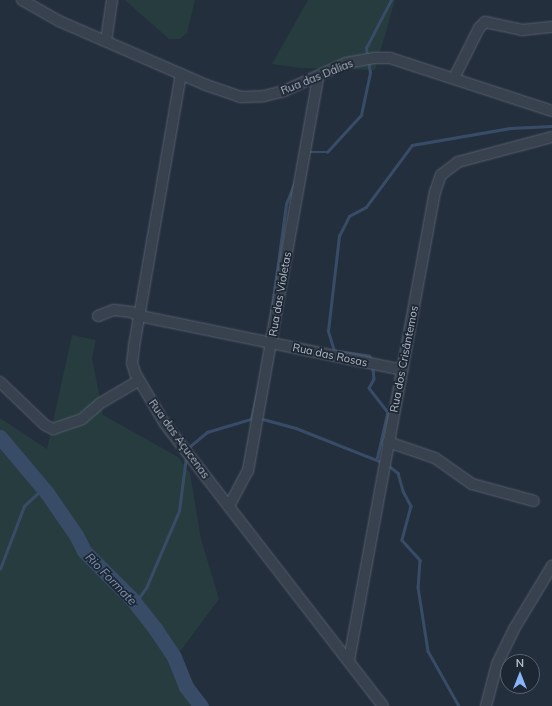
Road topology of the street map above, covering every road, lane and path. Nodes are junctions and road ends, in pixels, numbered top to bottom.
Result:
1 (22, 0) edge
2 (112, 0) edge
3 (552, 26) edge
4 (106, 41) junction
5 (181, 74) junction
6 (318, 78) junction
7 (454, 78) junction
8 (552, 111) edge
9 (552, 137) edge
10 (98, 316) dead end
11 (140, 316) junction
12 (271, 343) junction
13 (402, 370) junction
14 (138, 381) junction
15 (0, 382) edge
16 (388, 442) junction
17 (534, 501) dead end
18 (229, 506) junction
19 (552, 566) edge
20 (349, 660) junction
21 (383, 706) edge
22 (486, 706) edge

1 - 4 street, Rua das Dálias
2 - 4 street
3 - 7 street
4 - 5 street, Rua das Dálias
5 - 6 street, Rua das Dálias
5 - 11 street, Rua das Açucenas
6 - 7 street, Rua das Dálias
6 - 12 street, Rua das Violetas
7 - 8 street, Rua das Dálias
9 - 13 street, Rua dos Crisântemos
10 - 11 street, Rua das Rosas
11 - 12 street, Rua das Rosas
11 - 14 street, Rua das Açucenas
12 - 13 street, Rua das Rosas
12 - 18 street, Rua das Violetas
13 - 16 street, Rua dos Crisântemos
14 - 15 street
14 - 18 street, Rua das Açucenas
16 - 17 street
16 - 20 street, Rua dos Crisântemos
18 - 20 street, Rua das Açucenas
19 - 22 street
20 - 21 street, Rua das Açucenas

